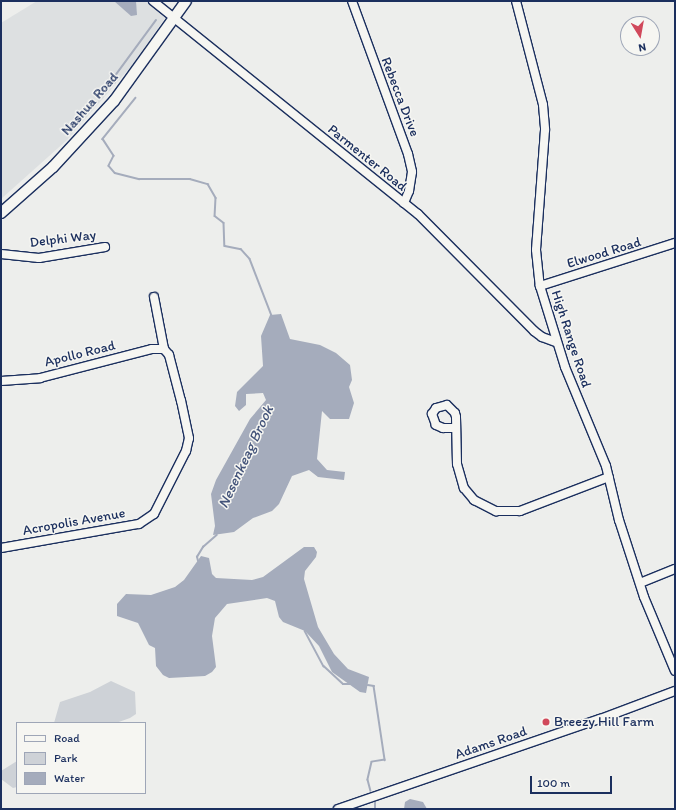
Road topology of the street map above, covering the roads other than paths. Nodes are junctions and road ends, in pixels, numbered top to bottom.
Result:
1 (154, 1) edge
2 (186, 1) edge
3 (352, 1) edge
4 (516, 1) edge
5 (175, 18) junction
6 (404, 203) junction
7 (1, 213) edge
8 (675, 243) edge
9 (105, 247) dead end
10 (1, 254) edge
11 (540, 286) junction
12 (154, 297) dead end
13 (556, 342) junction
14 (164, 349) junction
15 (1, 381) edge
16 (456, 428) dead end
17 (609, 477) junction
18 (1, 548) edge
19 (675, 569) edge
20 (640, 583) junction
21 (675, 671) edge
22 (675, 691) edge
23 (338, 809) edge

1 - 5 street, Parmenter Road
2 - 5 main road, Nashua Road
3 - 6 street, Rebecca Drive
4 - 11 street, High Range Road
5 - 6 street, Parmenter Road
5 - 7 main road, Nashua Road
6 - 13 street, Parmenter Road
8 - 11 street, Elwood Road
9 - 10 street, Delphi Way
11 - 13 street, High Range Road
12 - 14 street
13 - 17 street, High Range Road
14 - 15 street, Apollo Road
14 - 18 street, Acropolis Avenue
16 - 17 street
17 - 20 street, High Range Road
19 - 20 street
20 - 21 street, High Range Road
22 - 23 street, Adams Road

